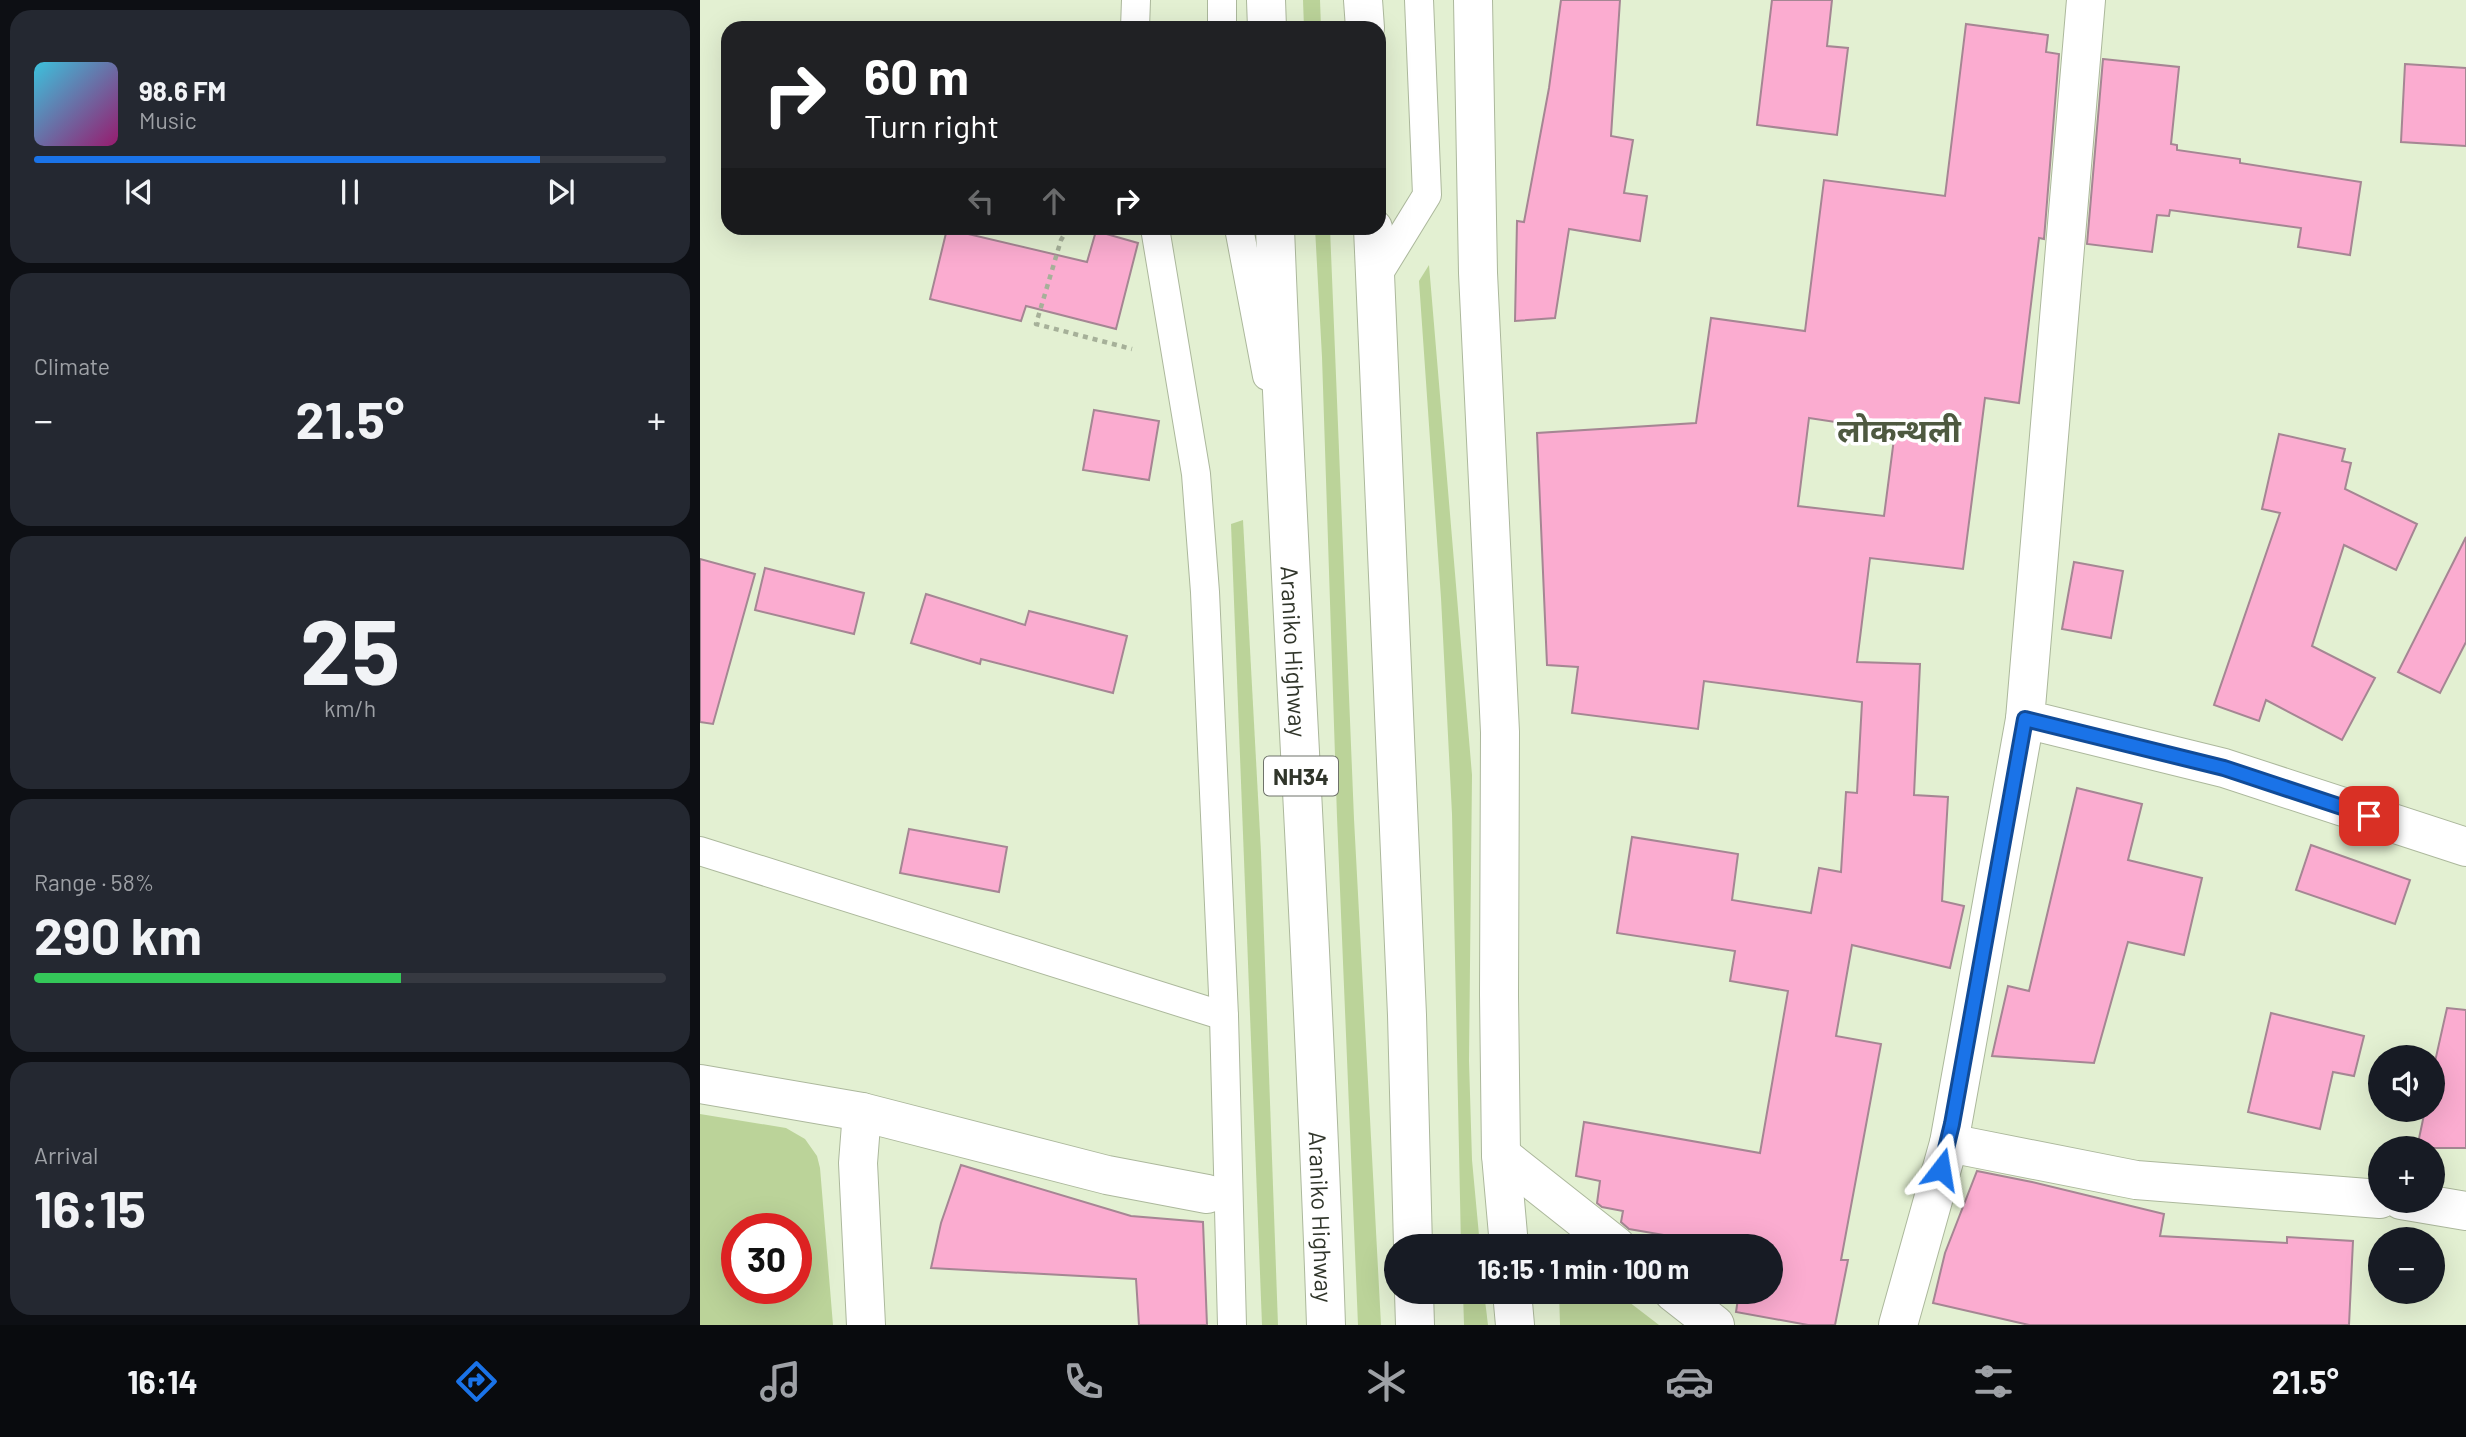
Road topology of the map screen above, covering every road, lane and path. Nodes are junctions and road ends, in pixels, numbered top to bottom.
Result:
1 (1136, 0) edge
2 (1222, 0) edge
3 (1266, 0) edge
4 (1363, 0) edge
5 (1419, 0) edge
6 (1473, 0) edge
7 (2086, 0) edge
8 (1135, 21) edge
9 (1222, 21) edge
10 (1267, 21) edge
11 (1364, 21) edge
12 (1064, 235) edge
13 (1156, 235) edge
14 (1240, 235) edge
15 (1275, 235) edge
16 (1374, 235) edge
17 (1376, 278) junction
18 (1176, 361) junction
19 (1285, 490) junction
20 (2025, 719) junction
21 (2466, 847) edge
22 (700, 850) edge
23 (1224, 1016) junction
24 (700, 1084) edge
25 (862, 1112) junction
26 (1949, 1143) junction
27 (1501, 1155) junction
28 (1207, 1194) dead end
29 (2368, 1198) edge
30 (2445, 1207) edge
31 (2466, 1211) edge
32 (1413, 1234) edge
33 (1508, 1234) edge
34 (1601, 1234) edge
35 (1414, 1304) edge
36 (1513, 1304) edge
37 (1688, 1304) edge
38 (866, 1325) edge
39 (1232, 1325) edge
40 (1326, 1325) edge
41 (1415, 1325) edge
42 (1515, 1325) edge
43 (1715, 1325) edge
44 (1898, 1325) edge

1 - 8 lane
2 - 9 lane
3 - 10 main road
4 - 11 main road
5 - 17 lane
6 - 27 main road
7 - 20 main road
12 - 18 path
13 - 18 lane
14 - 19 lane
15 - 19 main road, Araniko Highway / NH34
16 - 17 main road
17 - 32 main road
18 - 23 lane
19 - 40 main road, Araniko Highway / NH34
20 - 21 main road
20 - 26 main road
22 - 23 lane
23 - 39 lane
24 - 25 main road
25 - 28 main road
25 - 38 main road
26 - 29 main road
26 - 44 main road
27 - 33 main road
27 - 34 main road
30 - 31 main road
35 - 41 main road
36 - 42 main road
37 - 43 main road

